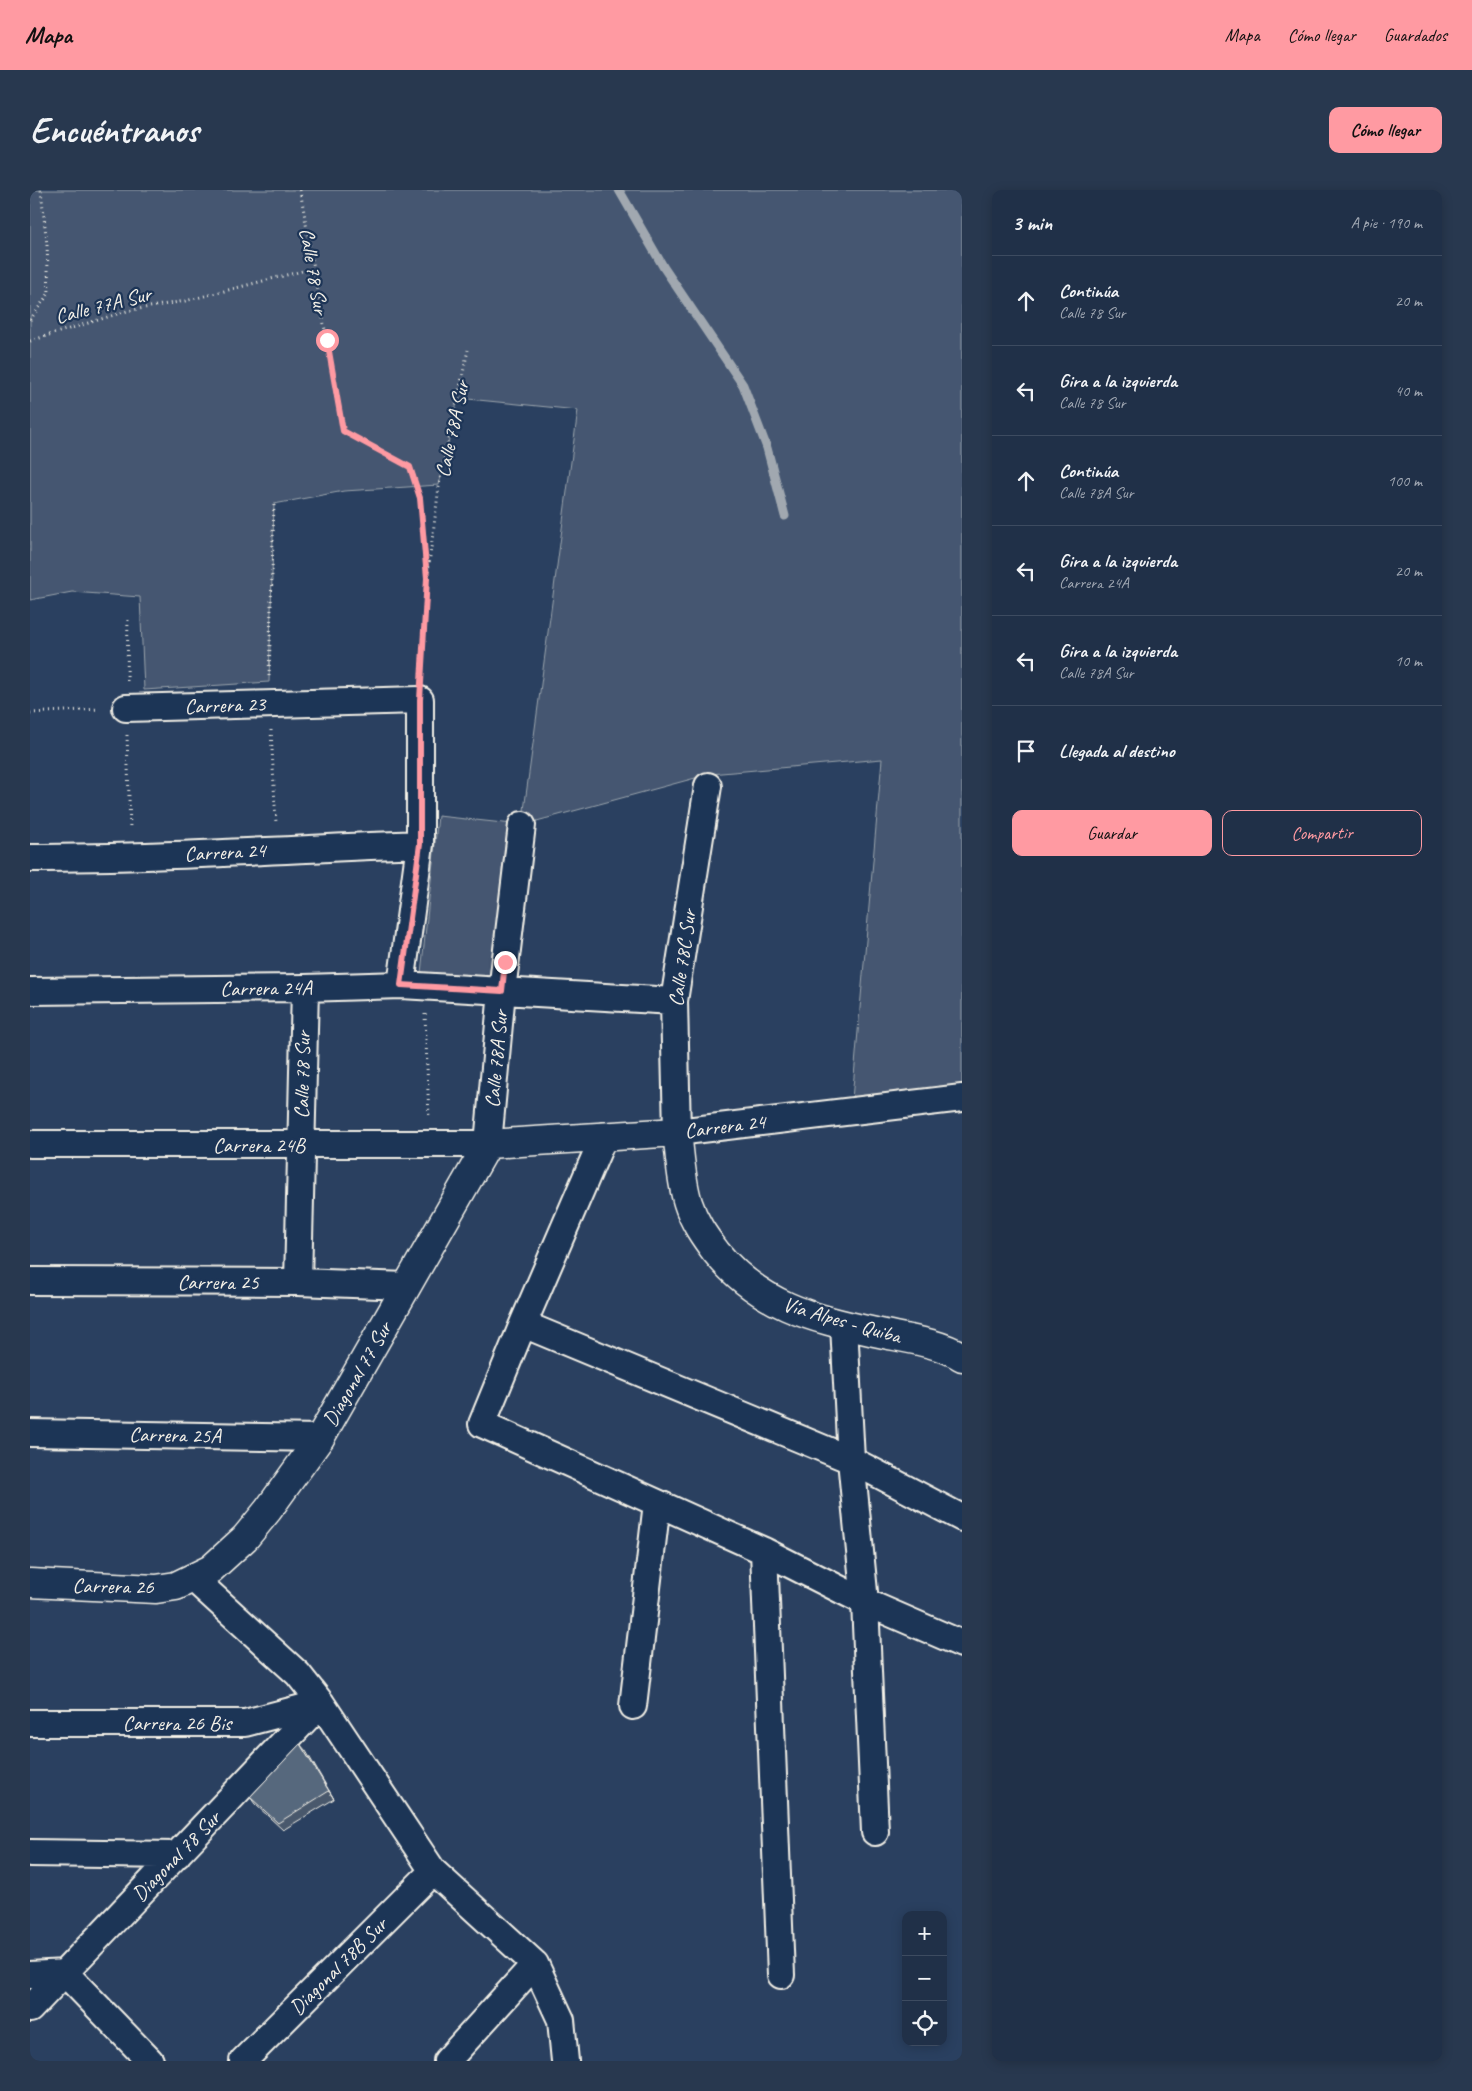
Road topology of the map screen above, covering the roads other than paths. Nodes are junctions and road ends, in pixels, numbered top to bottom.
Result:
1 (126, 708) road end
2 (708, 786) dead end
3 (522, 825) dead end
4 (420, 844) junction
5 (30, 858) edge
6 (413, 986) junction
7 (304, 988) junction
8 (30, 991) edge
9 (502, 991) junction
10 (674, 1001) junction
11 (962, 1098) edge
12 (677, 1132) junction
13 (604, 1136) junction
14 (30, 1144) edge
15 (488, 1144) junction
16 (301, 1145) junction
17 (30, 1281) edge
18 (298, 1282) junction
19 (407, 1286) junction
20 (523, 1324) junction
21 (844, 1326) junction
22 (962, 1357) edge
23 (30, 1433) edge
24 (320, 1438) junction
25 (851, 1460) junction
26 (658, 1503) junction
27 (962, 1518) edge
28 (764, 1551) junction
29 (194, 1579) junction
30 (30, 1583) edge
31 (865, 1602) junction
32 (962, 1644) edge
33 (321, 1703) junction
34 (633, 1706) dead end
35 (30, 1723) edge
36 (876, 1832) dead end
37 (30, 1853) edge
38 (177, 1855) junction
39 (433, 1871) junction
40 (535, 1964) junction
41 (65, 1973) junction
42 (30, 1975) edge
43 (781, 1975) dead end
44 (30, 2009) edge
45 (150, 2061) edge
46 (243, 2061) edge
47 (447, 2061) edge
48 (565, 2061) edge

1 - 4 street, Carrera 23
2 - 10 street, Calle 78C Sur
3 - 9 street, Calle 78A Sur
4 - 5 street, Carrera 24
4 - 6 street
6 - 7 street, Carrera 24A
6 - 9 street, Carrera 24A
7 - 8 street, Carrera 24A
7 - 16 street, Calle 78 Sur
9 - 10 street, Carrera 24A
9 - 15 street, Calle 78A Sur
10 - 12 street, Calle 78C Sur
11 - 12 street, Carrera 24
12 - 13 street, Carrera 24
12 - 21 street, Vía Alpes - Quiba
13 - 15 street, Carrera 24
13 - 20 street
14 - 16 street, Carrera 24B
15 - 16 street, Carrera 24B
15 - 19 street, Diagonal 77 Sur
16 - 18 street, Calle 78 Sur
17 - 18 street, Carrera 25
18 - 19 street, Carrera 25
19 - 24 street, Diagonal 77 Sur
20 - 25 street
20 - 26 street
21 - 22 street, Vía Alpes - Quiba
21 - 25 street
23 - 24 street, Carrera 25A
24 - 29 street, Diagonal 77 Sur
25 - 27 street
25 - 31 street
26 - 28 street
26 - 34 street
28 - 31 street
28 - 43 street
29 - 30 street, Carrera 26
29 - 33 street
31 - 32 street
31 - 36 street
33 - 35 street, Carrera 26 Bis
33 - 38 street, Diagonal 78 Sur
33 - 39 street
37 - 38 street
38 - 41 street, Diagonal 78 Sur
39 - 40 street
39 - 46 street, Diagonal 78B Sur
40 - 47 street
40 - 48 street
41 - 42 street
41 - 44 street, Diagonal 78 Sur
41 - 45 street

